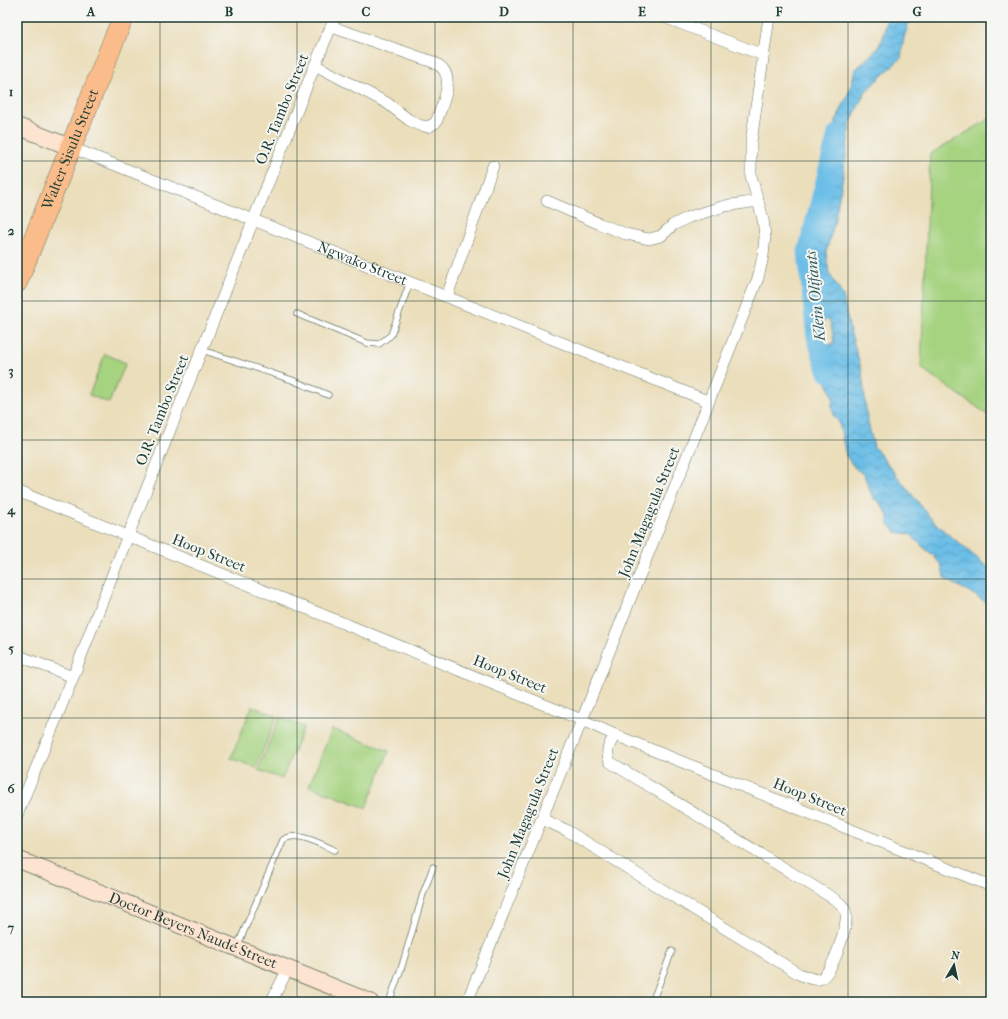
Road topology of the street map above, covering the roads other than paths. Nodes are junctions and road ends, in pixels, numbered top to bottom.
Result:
1 (122, 17) edge
2 (664, 17) edge
3 (769, 17) edge
4 (333, 22) edge
5 (763, 55) junction
6 (315, 65) junction
7 (17, 126) edge
8 (70, 147) junction
9 (493, 166) dead end
10 (547, 201) dead end
11 (758, 201) junction
12 (254, 220) junction
13 (18, 275) edge
14 (410, 282) junction
15 (447, 296) junction
16 (297, 314) dead end
17 (202, 350) junction
18 (328, 395) dead end
19 (708, 401) junction
20 (17, 491) edge
21 (128, 536) junction
22 (17, 655) edge
23 (73, 677) junction
24 (582, 720) junction
25 (615, 734) junction
26 (17, 815) edge
27 (542, 819) junction
28 (335, 850) dead end
29 (17, 859) edge
30 (433, 867) dead end
31 (991, 886) edge
32 (237, 948) junction
33 (672, 951) dead end
34 (288, 968) junction
35 (271, 1002) edge
36 (370, 1002) edge
37 (389, 1002) edge
38 (467, 1002) edge
39 (652, 1002) edge

1 - 8 highway, Walter Sisulu Street
2 - 5 street
3 - 5 street, John Magagula Street
4 - 6 street, O.R. Tambo Street
4 - 6 street
5 - 11 street, John Magagula Street
6 - 12 street, O.R. Tambo Street
7 - 8 street, Ngwako Street
8 - 12 street, Ngwako Street
8 - 13 highway, Walter Sisulu Street
9 - 15 street
10 - 11 street
11 - 19 street, John Magagula Street
12 - 14 street, Ngwako Street
12 - 17 street, O.R. Tambo Street
14 - 15 street, Ngwako Street
14 - 16 lane
15 - 19 street, Ngwako Street
17 - 18 lane
17 - 21 street, O.R. Tambo Street
19 - 24 street, John Magagula Street
20 - 21 street, Hoop Street
21 - 23 street, O.R. Tambo Street
21 - 24 street, Hoop Street
22 - 23 street
23 - 26 street, O.R. Tambo Street
24 - 25 street, Hoop Street
24 - 27 street, John Magagula Street
25 - 27 street
25 - 31 street, Hoop Street
27 - 38 street, John Magagula Street
28 - 32 lane
29 - 32 street, Doctor Beyers Naudé Street
30 - 37 lane
32 - 34 street, Doctor Beyers Naudé Street
33 - 39 lane
34 - 35 street
34 - 36 street, Doctor Beyers Naudé Street

